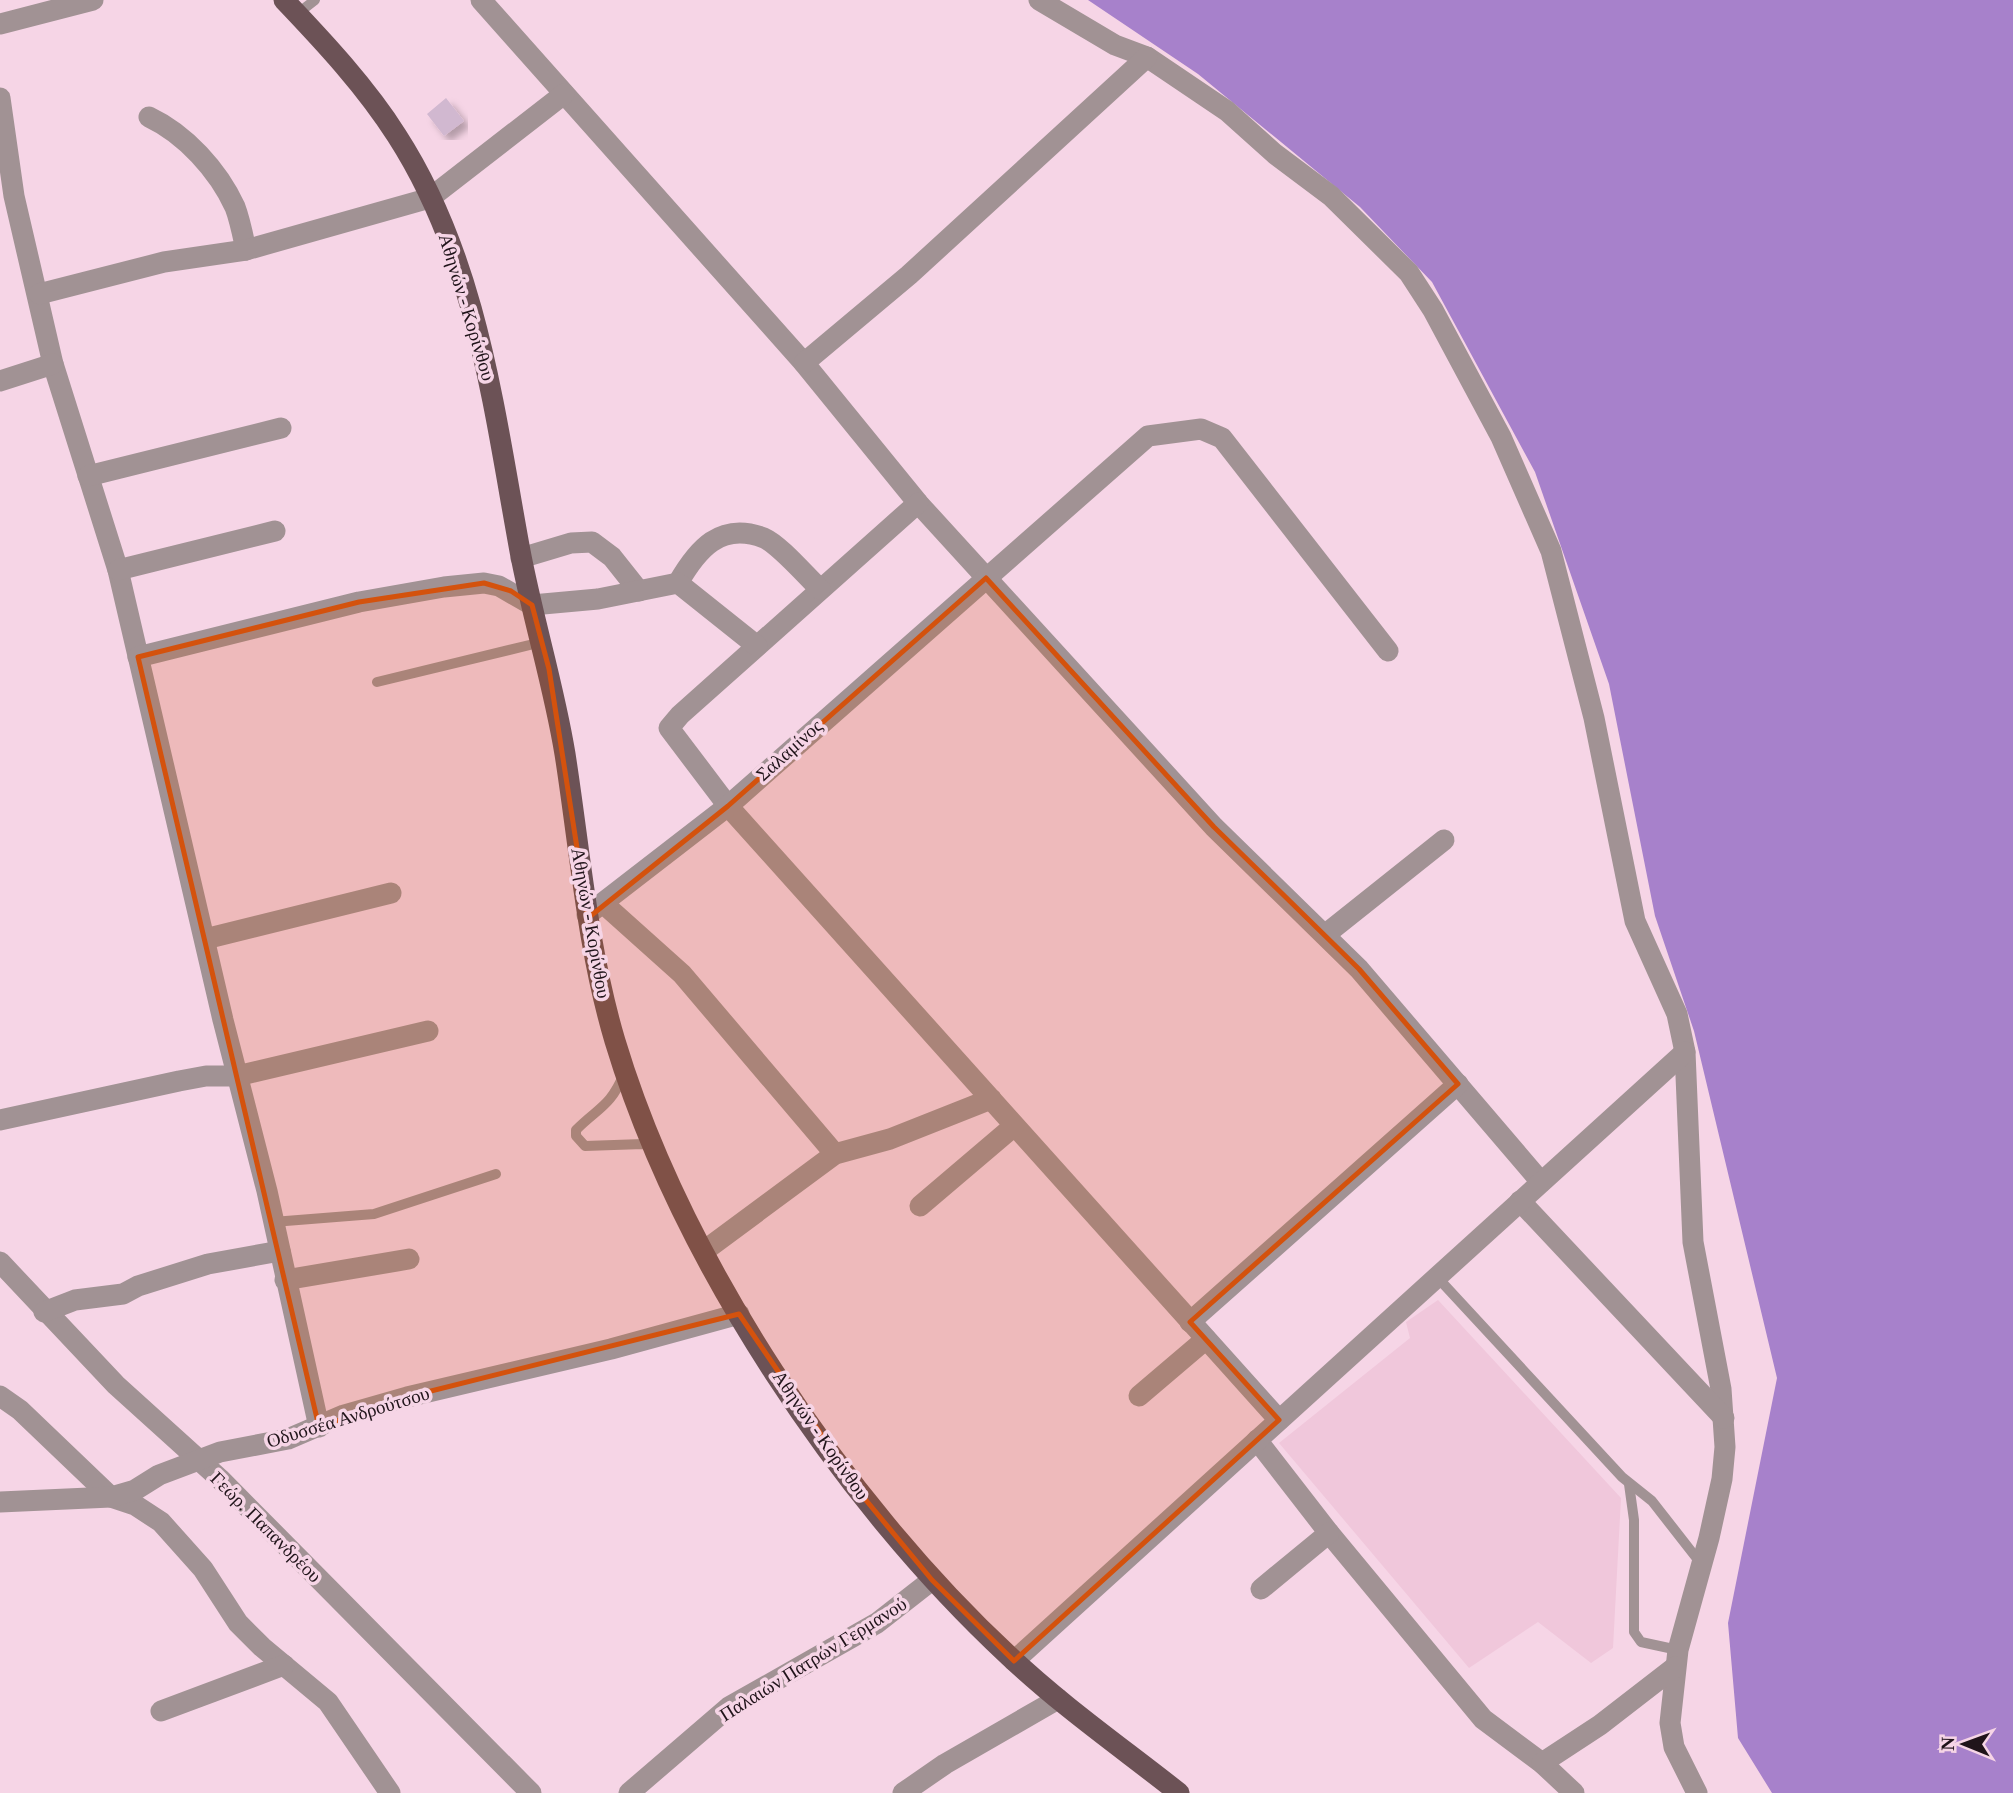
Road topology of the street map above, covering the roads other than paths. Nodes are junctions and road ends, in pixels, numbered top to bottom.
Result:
1 (93, 0) edge
2 (315, 0) edge
3 (481, 0) edge
4 (1039, 0) edge
5 (291, 7) edge
6 (0, 24) edge
7 (1147, 57) junction
8 (564, 94) junction
9 (0, 98) edge
10 (149, 117) dead end
11 (430, 198) junction
12 (246, 250) junction
13 (39, 294) junction
14 (53, 363) junction
15 (804, 363) junction
16 (0, 381) edge
17 (281, 428) dead end
18 (88, 476) junction
19 (918, 503) junction
20 (275, 531) dead end
21 (522, 558) junction
22 (118, 570) junction
23 (986, 578) junction
24 (678, 583) junction
25 (820, 589) junction
26 (639, 591) junction
27 (532, 605) junction
28 (542, 642) junction
29 (757, 646) junction
30 (1388, 651) dead end
31 (138, 657) junction
32 (377, 682) dead end
33 (728, 806) junction
34 (1444, 840) dead end
35 (391, 893) dead end
36 (596, 910) junction
37 (1326, 934) junction
38 (205, 940) junction
39 (428, 1031) dead end
40 (1685, 1052) junction
41 (625, 1071) junction
42 (237, 1076) junction
43 (1458, 1084) junction
44 (991, 1099) junction
45 (0, 1120) edge
46 (1014, 1126) junction
47 (654, 1147) junction
48 (835, 1154) junction
49 (496, 1174) dead end
50 (1541, 1182) junction
51 (1520, 1201) junction
52 (920, 1206) dead end
53 (273, 1222) junction
54 (279, 1251) junction
55 (704, 1251) junction
56 (409, 1259) dead end
57 (0, 1262) edge
58 (1437, 1277) junction
59 (285, 1280) junction
60 (44, 1312) junction
61 (739, 1314) junction
62 (1190, 1322) junction
63 (1206, 1339) junction
64 (0, 1396) edge
65 (1139, 1396) dead end
66 (1724, 1418) junction
67 (1279, 1420) junction
68 (319, 1427) junction
69 (1257, 1440) junction
70 (196, 1460) junction
71 (1629, 1484) junction
72 (111, 1497) junction
73 (0, 1502) edge
74 (1329, 1533) junction
75 (1702, 1565) junction
76 (932, 1580) junction
77 (1261, 1588) dead end
78 (1676, 1658) junction
79 (1014, 1661) junction
80 (284, 1665) junction
81 (1058, 1699) junction
82 (161, 1711) dead end
83 (1542, 1763) junction
84 (390, 1793) edge
85 (531, 1793) edge
86 (629, 1793) edge
87 (903, 1793) edge
88 (1178, 1793) edge
89 (1574, 1793) edge
90 (1697, 1793) edge

1 - 6 street
2 - 5 lane
3 - 8 street
4 - 7 street
5 - 11 main road, Αθηνών - Κορίνθου
7 - 15 street
7 - 40 street
8 - 11 street
8 - 15 street
9 - 13 street
10 - 12 street
11 - 12 street
11 - 21 main road, Αθηνών - Κορίνθου
12 - 13 street
13 - 14 street
14 - 16 street
14 - 18 street
15 - 19 street
17 - 18 street
18 - 22 street
19 - 23 street
19 - 25 street
20 - 22 street
21 - 26 street
21 - 27 main road, Αθηνών - Κορίνθου
22 - 31 street
23 - 30 street, Σαλαμίνος
23 - 33 street, Σαλαμίνος
23 - 37 street
24 - 25 street
24 - 26 street
24 - 29 street
25 - 29 street
26 - 27 street
27 - 28 main road, Αθηνών - Κορίνθου
27 - 31 street
28 - 32 lane
28 - 36 main road, Αθηνών - Κορίνθου
29 - 33 street
31 - 38 street
33 - 36 street, Σαλαμίνος
33 - 44 street
34 - 37 street
35 - 38 street
36 - 41 main road, Αθηνών - Κορίνθου
36 - 48 street
37 - 43 street
38 - 42 street
39 - 42 street
40 - 50 street
40 - 66 street
41 - 47 main road, Αθηνών - Κορίνθου
41 - 47 lane
42 - 45 street
42 - 53 street
43 - 50 street
43 - 62 street
44 - 46 street
44 - 48 street
46 - 52 street
46 - 62 street
47 - 55 main road, Αθηνών - Κορίνθου
48 - 55 street
49 - 53 lane
50 - 51 street
51 - 58 street
51 - 66 street
53 - 54 street
54 - 59 street
54 - 60 street
55 - 61 main road, Αθηνών - Κορίνθου
56 - 59 street
57 - 60 street, Γεώρ. Παπανδρέου
58 - 67 street
58 - 71 lane
59 - 68 street
60 - 70 street, Γεώρ. Παπανδρέου
61 - 68 street, Οδυσσέα Ανδρούτσου
61 - 76 main road, Αθηνών - Κορίνθου
62 - 63 street
63 - 65 street
63 - 67 street
64 - 72 street
66 - 75 street
67 - 69 street
68 - 70 street, Οδυσσέα Ανδρούτσου
69 - 74 street
69 - 79 street
70 - 72 street, Οδυσσέα Ανδρούτσου
70 - 85 street, Γεώρ. Παπανδρέου
71 - 75 lane
71 - 78 lane
72 - 73 street, Οδυσσέα Ανδρούτσου
72 - 80 street
74 - 77 street
74 - 83 street
75 - 78 street
76 - 79 main road, Αθηνών - Κορίνθου
76 - 86 street, Παλαιών Πατρών Γερμανού
78 - 83 street
78 - 90 street
79 - 81 main road, Αθηνών - Κορίνθου
80 - 82 street
80 - 84 street
81 - 87 street
81 - 88 main road, Αθηνών - Κορίνθου
83 - 89 street

